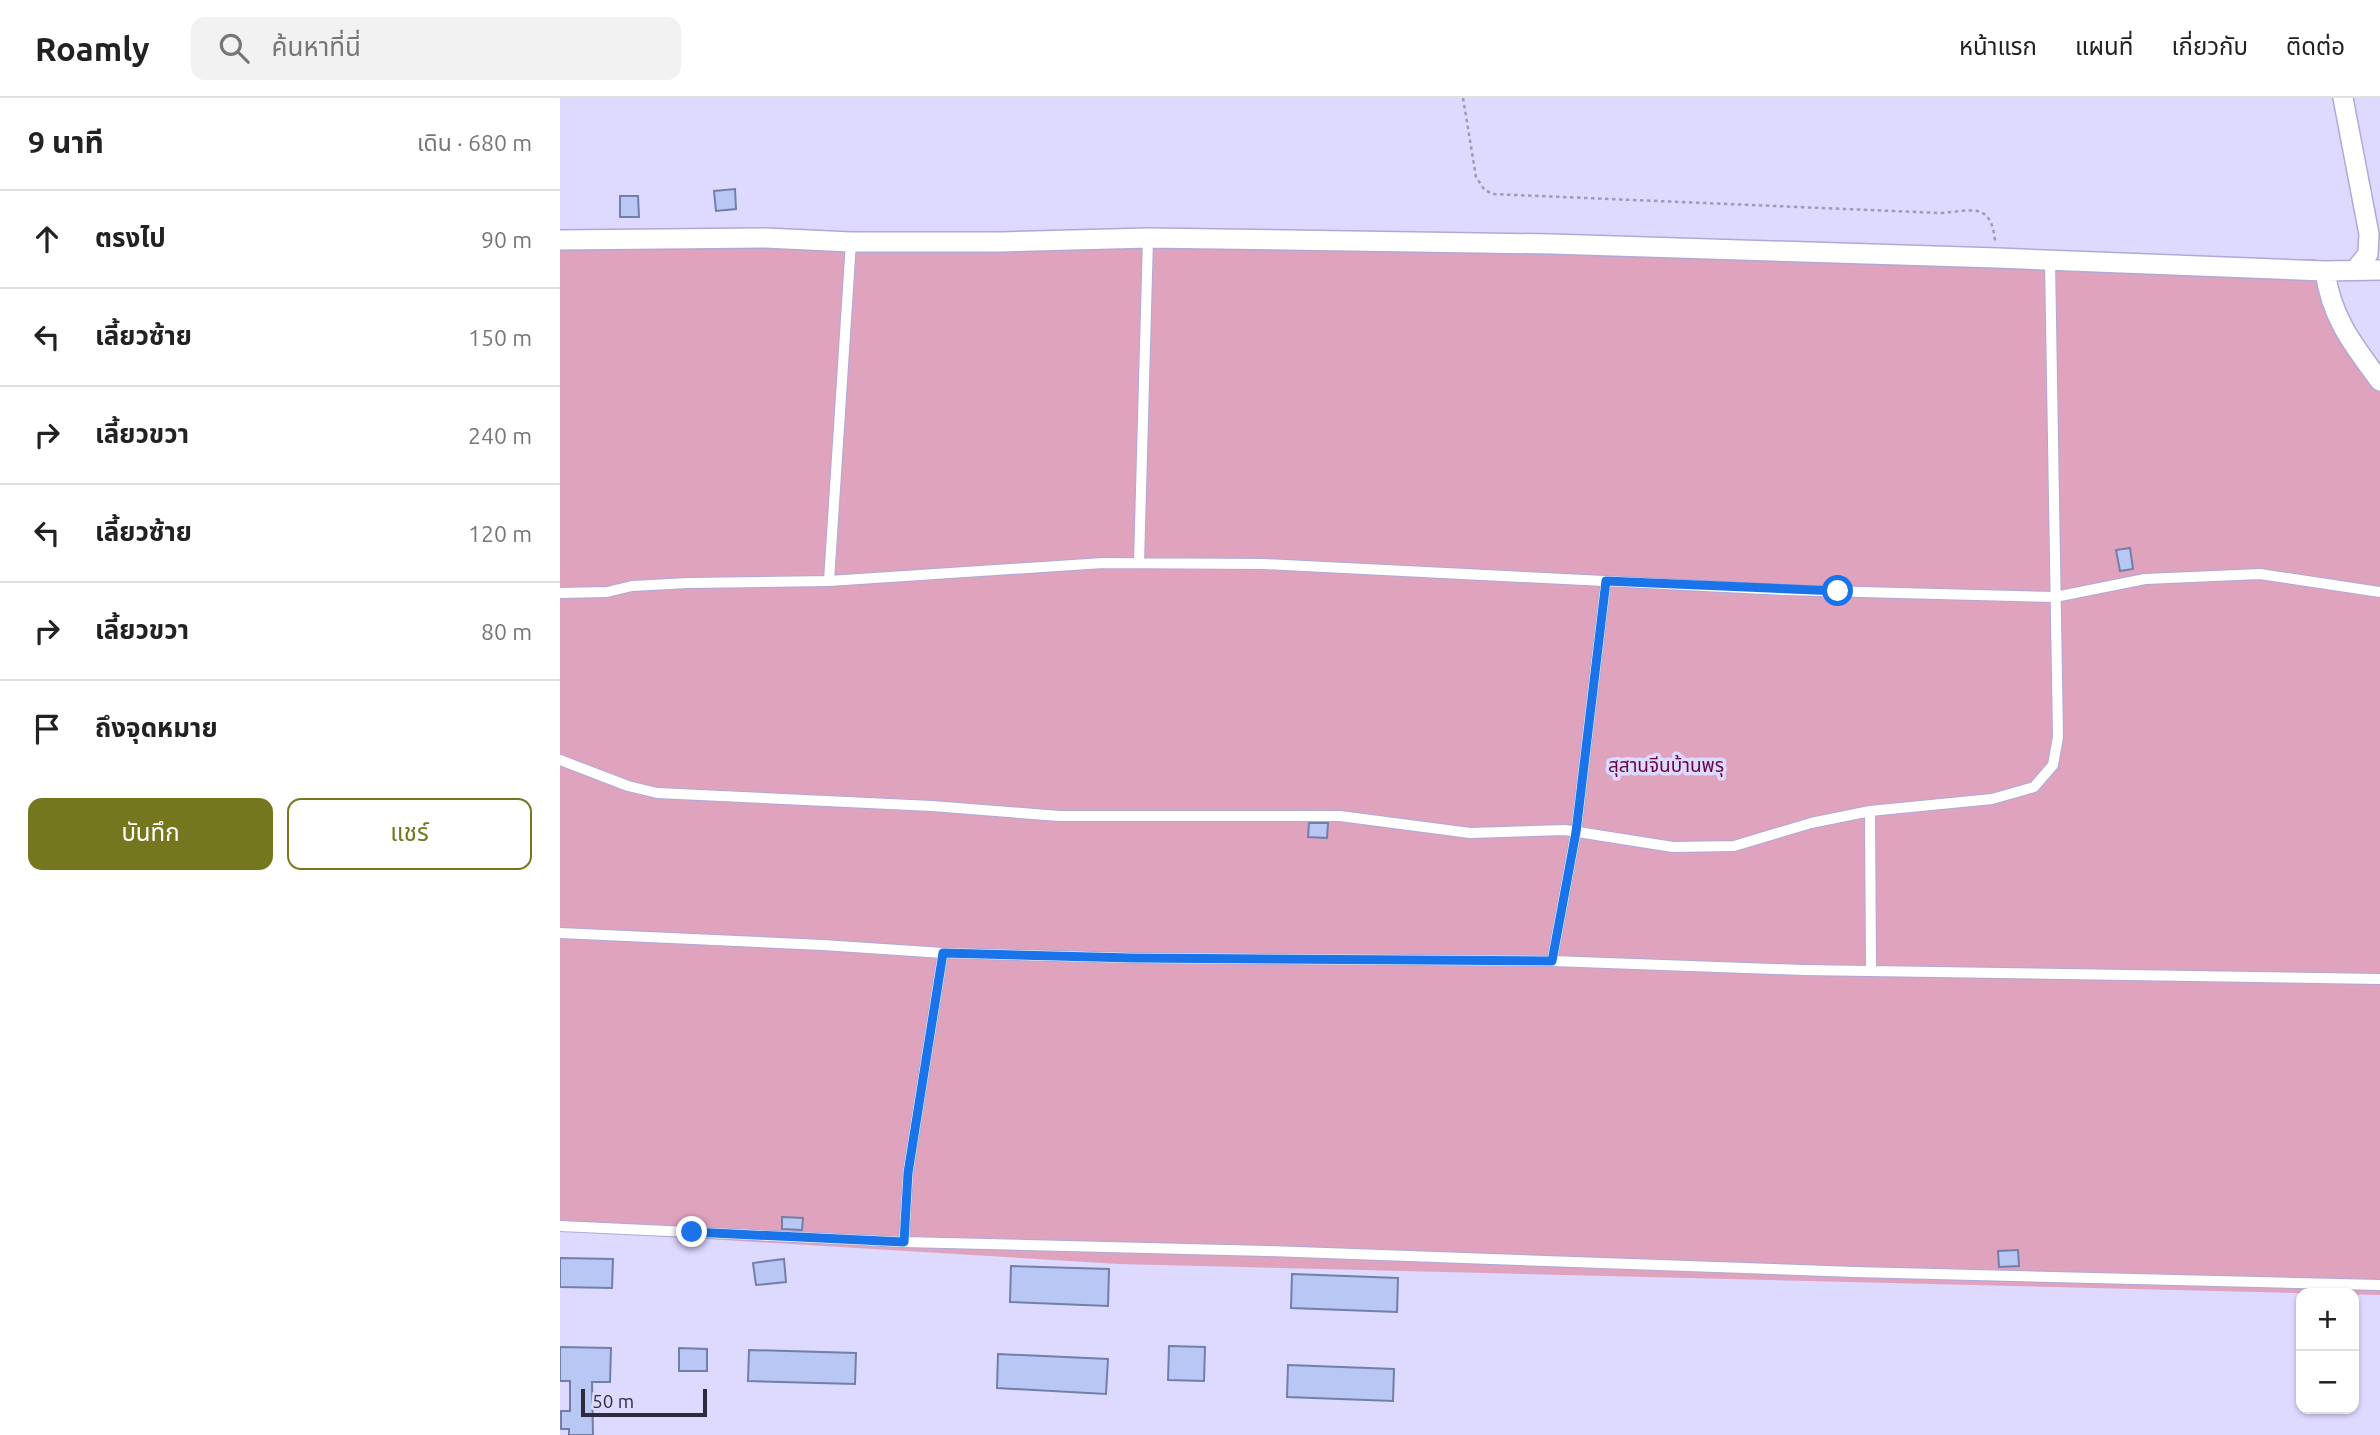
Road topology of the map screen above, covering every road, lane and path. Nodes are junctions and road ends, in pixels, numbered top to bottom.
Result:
1 (1462, 98) edge
2 (2343, 98) edge
3 (1148, 238) junction
4 (560, 240) edge
5 (851, 242) junction
6 (1997, 258) junction
7 (2050, 261) junction
8 (2355, 270) junction
9 (2380, 270) edge
10 (2325, 271) junction
11 (2380, 381) edge
12 (1139, 563) junction
13 (829, 581) junction
14 (1606, 581) junction
15 (2380, 592) edge
16 (560, 593) edge
17 (2055, 597) junction
18 (560, 760) edge
19 (1870, 811) junction
20 (1576, 832) junction
21 (560, 933) edge
22 (943, 953) junction
23 (1552, 961) junction
24 (1871, 971) junction
25 (2380, 979) edge
26 (560, 1226) edge
27 (904, 1242) junction
28 (2380, 1284) edge

1 - 6 path
2 - 8 street
3 - 5 street
3 - 6 street
3 - 12 lane
4 - 5 street
5 - 13 lane
6 - 7 street
7 - 10 street
7 - 17 lane
8 - 9 street
8 - 10 street
10 - 11 street
12 - 13 lane
12 - 14 lane
13 - 16 lane
14 - 17 lane
14 - 20 lane
15 - 17 lane
17 - 19 lane
18 - 20 lane
19 - 20 lane
19 - 24 lane
20 - 23 lane
21 - 22 lane
22 - 23 lane
22 - 27 lane
23 - 24 lane
24 - 25 lane
26 - 27 lane
27 - 28 lane

